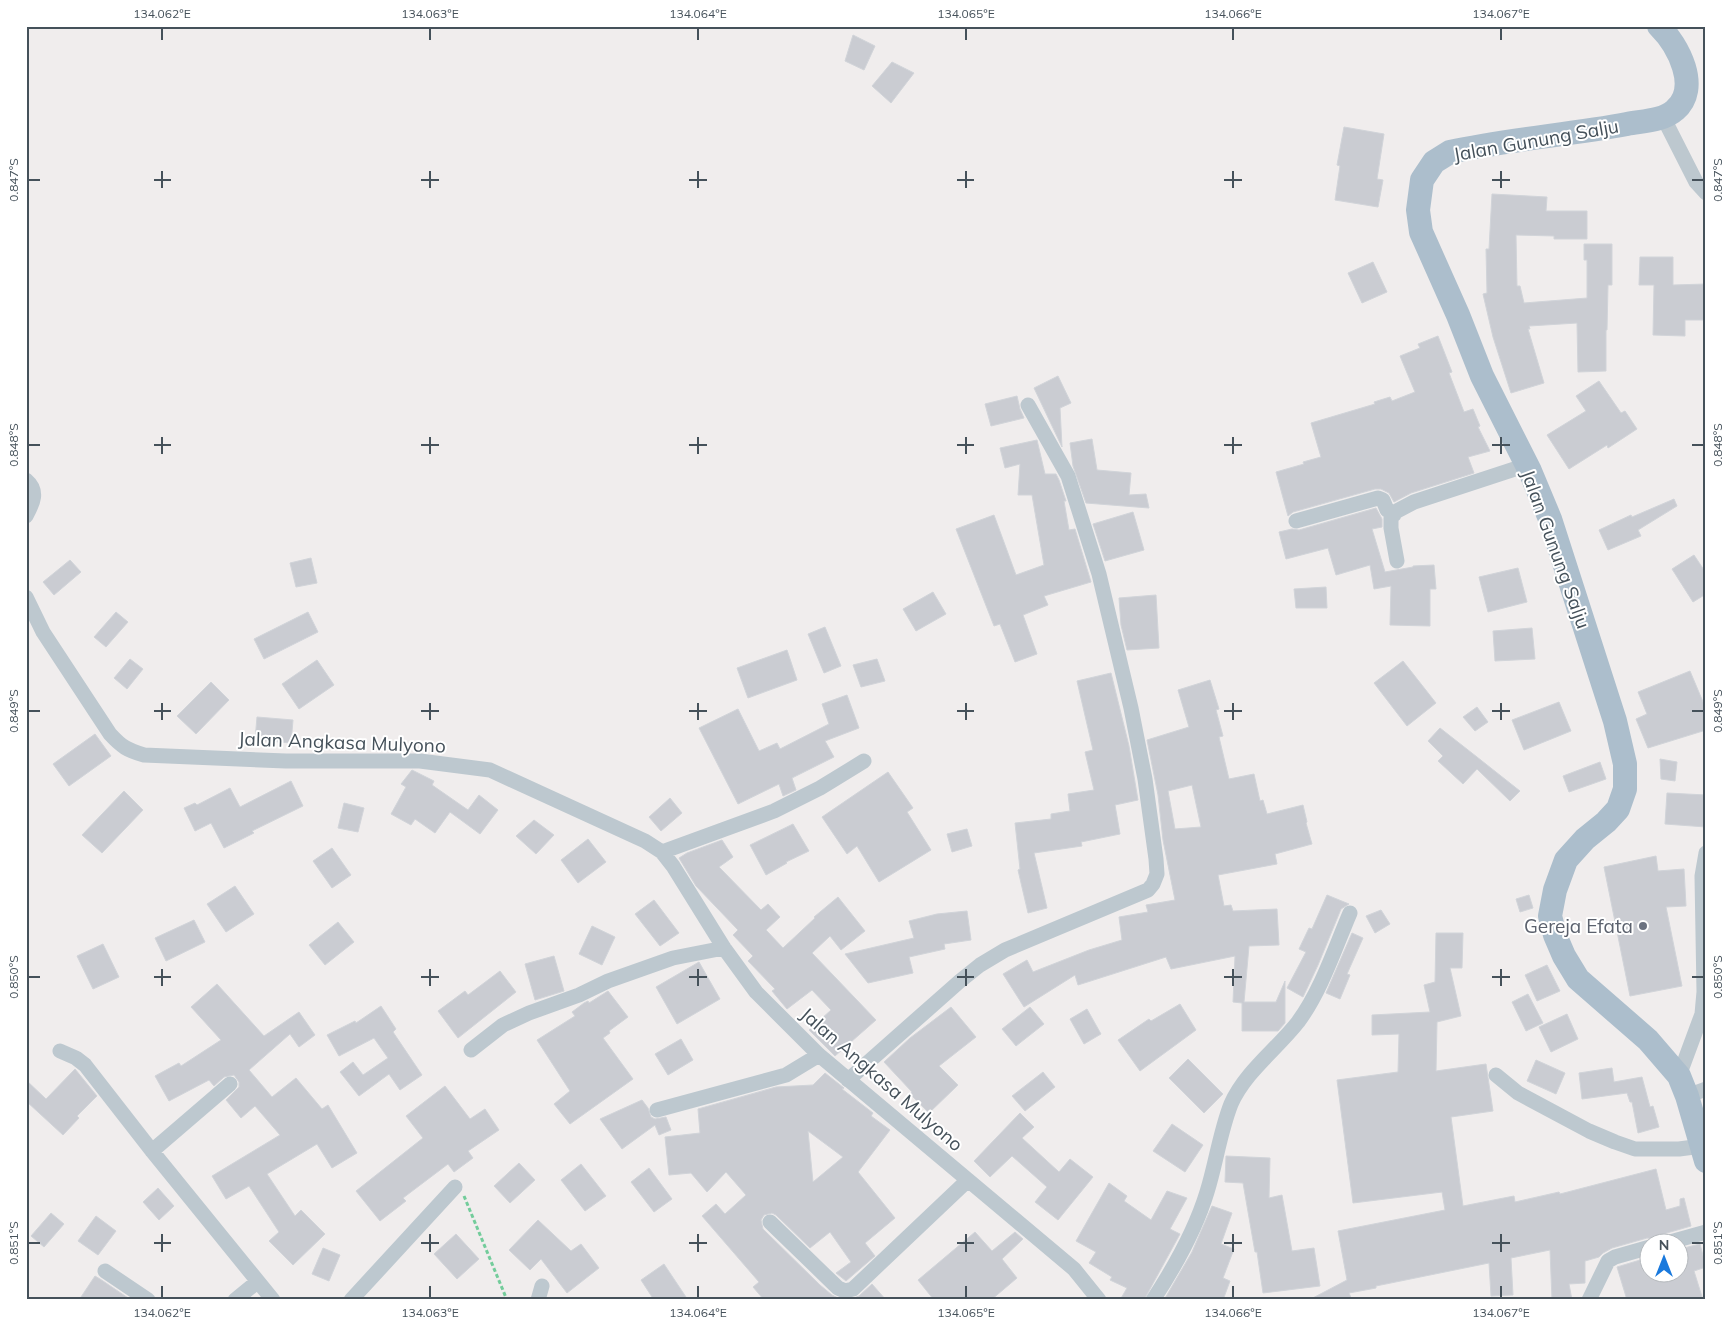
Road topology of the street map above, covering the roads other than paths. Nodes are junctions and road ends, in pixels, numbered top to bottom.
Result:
1 (1659, 26) edge
2 (1663, 117) junction
3 (1706, 193) edge
4 (1028, 405) dead end
5 (1527, 465) junction
6 (26, 480) edge
7 (1394, 515) junction
8 (26, 516) edge
9 (1296, 521) dead end
10 (1397, 561) dead end
11 (26, 597) edge
12 (864, 761) dead end
13 (662, 852) junction
14 (1706, 853) edge
15 (1350, 913) dead end
16 (724, 948) junction
17 (471, 1050) dead end
18 (60, 1051) dead end
19 (819, 1055) junction
20 (1496, 1075) dead end
21 (848, 1080) junction
22 (230, 1084) dead end
23 (1690, 1087) edge
24 (657, 1110) dead end
25 (152, 1151) junction
26 (1704, 1153) edge
27 (968, 1180) junction
28 (454, 1187) road end
29 (770, 1222) dead end
30 (1706, 1232) edge
31 (1690, 1236) edge
32 (1640, 1250) edge
33 (105, 1271) dead end
34 (257, 1282) junction
35 (148, 1300) edge
36 (235, 1300) edge
37 (273, 1300) edge
38 (351, 1300) edge
39 (1099, 1300) edge
40 (1153, 1300) edge
41 (1589, 1300) edge

1 - 2 main road, Jalan Gunung Salju
2 - 3 street
2 - 5 main road, Jalan Gunung Salju
4 - 21 street
5 - 7 street
5 - 23 main road, Jalan Gunung Salju
6 - 8 street
7 - 9 street
7 - 10 street
11 - 13 street, Jalan Angkasa Mulyono
12 - 13 street
13 - 16 street, Jalan Angkasa Mulyono
14 - 23 street
15 - 40 street
16 - 17 street
16 - 19 street, Jalan Angkasa Mulyono
18 - 25 street
19 - 21 street, Jalan Angkasa Mulyono
19 - 24 street
20 - 26 street
21 - 27 street, Jalan Angkasa Mulyono
22 - 25 street
23 - 26 main road, Jalan Gunung Salju
25 - 34 street
27 - 29 street
27 - 39 street, Jalan Angkasa Mulyono
28 - 38 street
30 - 31 street
32 - 41 street
33 - 35 street
34 - 36 street
34 - 37 street

